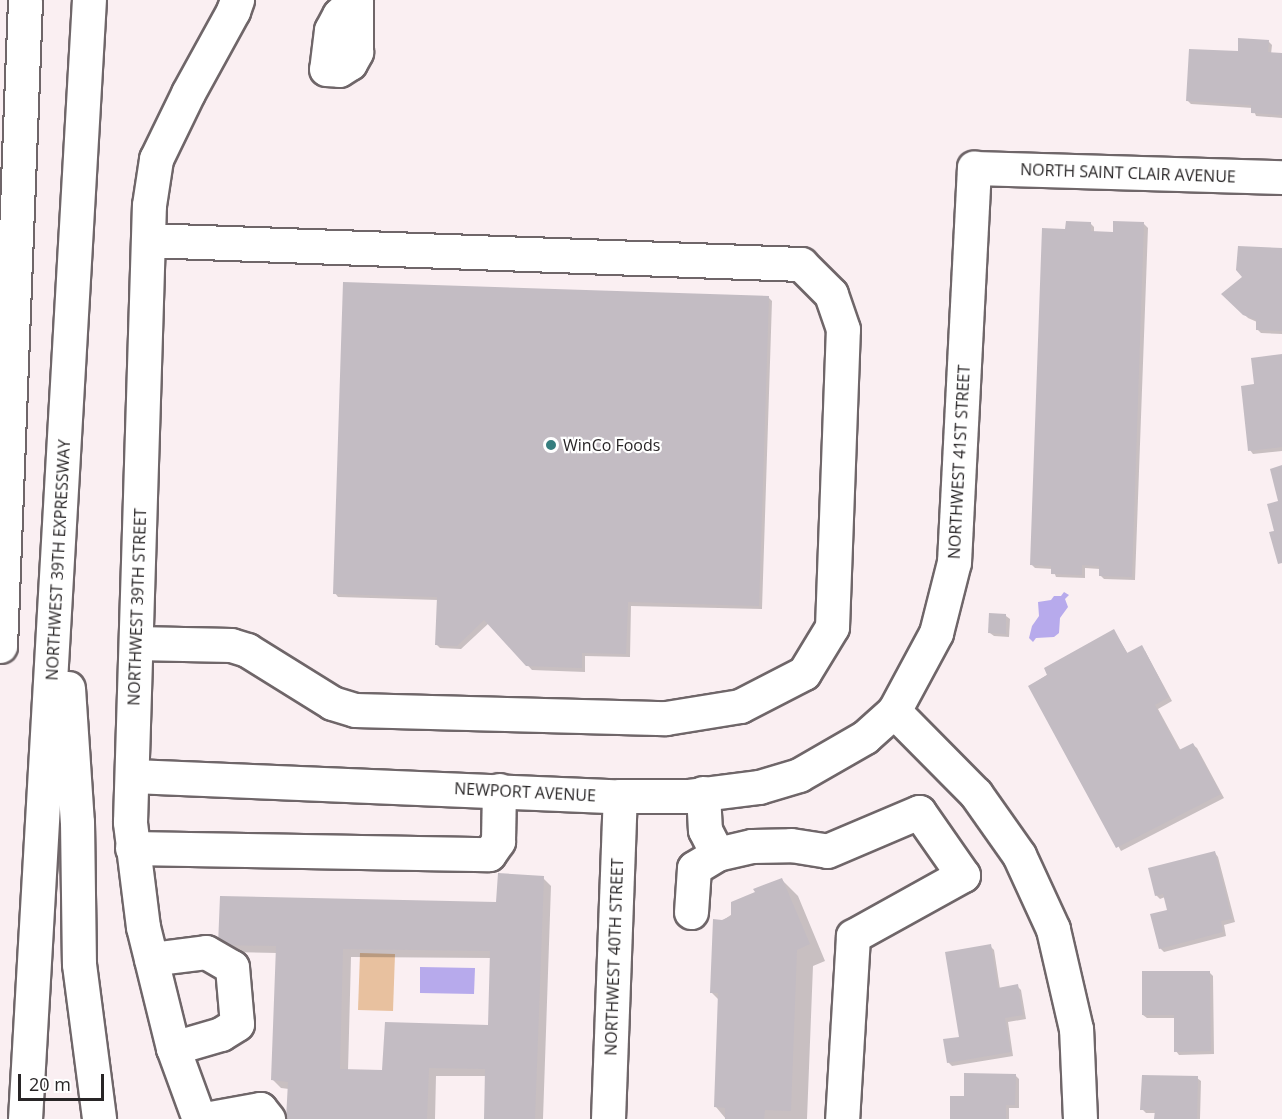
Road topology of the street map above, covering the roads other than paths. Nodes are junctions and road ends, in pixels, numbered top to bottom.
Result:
1 (25, 0) edge
2 (89, 0) edge
3 (237, 0) edge
4 (974, 168) joint
5 (1282, 177) edge
6 (148, 240) junction
7 (10, 385) junction
8 (0, 446) edge
9 (59, 564) junction
10 (136, 643) junction
11 (0, 646) edge
12 (894, 711) junction
13 (133, 776) junction
14 (499, 790) junction
15 (703, 793) junction
16 (620, 796) junction
17 (132, 848) junction
18 (717, 854) junction
19 (691, 912) dead end
20 (151, 959) junction
21 (173, 1048) junction
22 (25, 1119) edge
23 (99, 1119) edge
24 (199, 1119) edge
25 (205, 1119) edge
26 (268, 1119) edge
27 (608, 1119) edge
28 (842, 1119) edge
29 (1080, 1119) edge

1 - 7 main road
2 - 9 main road, NORTHWEST 39TH EXPRESSWAY
3 - 6 main road, NORTHWEST 39TH STREET
4 - 5 main road, NORTH SAINT CLAIR AVENUE
4 - 12 main road, NORTHWEST 41ST STREET
6 - 10 main road, NORTHWEST 39TH STREET
6 - 10 main road
7 - 8 main road
7 - 11 main road
9 - 22 main road, NORTHWEST 39TH EXPRESSWAY
9 - 23 main road
10 - 13 main road, NORTHWEST 39TH STREET
12 - 15 main road, NEWPORT AVENUE
12 - 29 main road
13 - 14 main road, NEWPORT AVENUE
13 - 17 main road, NORTHWEST 39TH STREET
14 - 16 main road, NEWPORT AVENUE
14 - 17 main road
15 - 16 main road, NEWPORT AVENUE
15 - 18 main road
16 - 27 main road, NORTHWEST 40TH STREET
17 - 20 main road, NORTHWEST 39TH STREET
18 - 19 main road
18 - 28 main road
20 - 21 main road, NORTHWEST 39TH STREET
20 - 21 main road
21 - 24 main road, NORTHWEST 39TH STREET
25 - 26 main road

